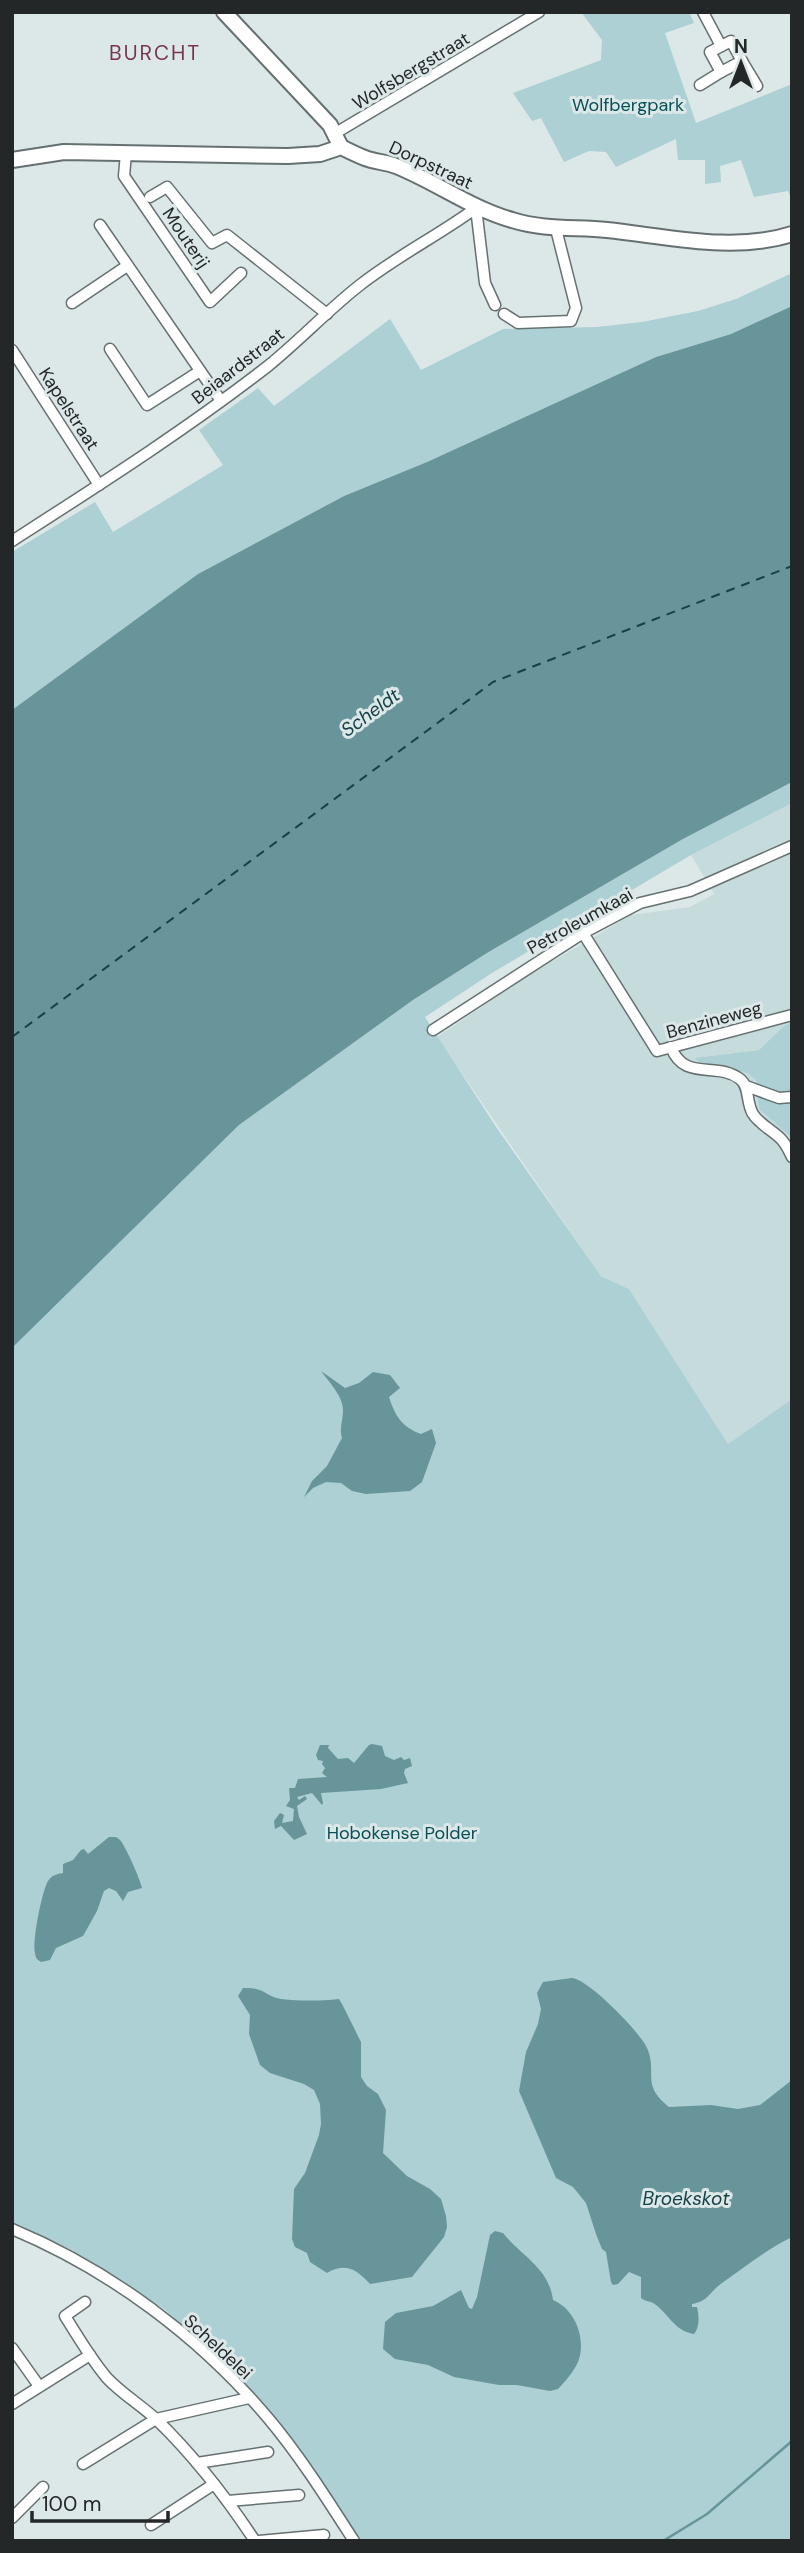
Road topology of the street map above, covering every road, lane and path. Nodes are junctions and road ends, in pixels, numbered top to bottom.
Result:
1 (224, 12) edge
2 (539, 12) edge
3 (703, 12) edge
4 (721, 46) junction
5 (742, 61) junction
6 (721, 72) junction
7 (700, 85) dead end
8 (757, 86) dead end
9 (338, 140) junction
10 (127, 153) junction
11 (12, 160) edge
12 (150, 197) dead end
13 (476, 208) junction
14 (100, 225) dead end
15 (556, 229) junction
16 (792, 234) edge
17 (127, 267) junction
18 (242, 273) dead end
19 (72, 303) dead end
20 (495, 305) dead end
21 (327, 314) junction
22 (504, 314) dead end
23 (110, 348) dead end
24 (12, 350) edge
25 (200, 371) junction
26 (221, 401) junction
27 (99, 485) junction
28 (12, 541) edge
29 (792, 846) edge
30 (583, 933) junction
31 (792, 1015) edge
32 (433, 1030) dead end
33 (671, 1047) junction
34 (746, 1086) junction
35 (792, 1097) edge
36 (792, 1157) edge
37 (12, 2229) edge
38 (85, 2302) dead end
39 (12, 2348) edge
40 (90, 2355) junction
41 (39, 2386) junction
42 (249, 2398) junction
43 (12, 2404) edge
44 (156, 2419) junction
45 (268, 2452) dead end
46 (197, 2463) junction
47 (83, 2464) dead end
48 (215, 2484) junction
49 (43, 2487) dead end
50 (299, 2495) dead end
51 (228, 2501) junction
52 (12, 2518) edge
53 (151, 2525) dead end
54 (324, 2535) dead end
55 (257, 2541) edge
56 (354, 2541) edge

1 - 9 street
2 - 9 street, Wolfsbergstraat
3 - 4 street
4 - 5 street
4 - 6 street
5 - 6 street
5 - 8 street
6 - 7 street
9 - 10 street
9 - 13 street, Dorpstraat
10 - 11 street
10 - 18 street, Mouterij
12 - 21 street
13 - 15 street, Dorpstraat
13 - 20 street
13 - 21 street, Beiaardstraat
14 - 17 street
15 - 16 street, Dorpstraat
15 - 22 street
17 - 19 street
17 - 25 street
21 - 26 street, Beiaardstraat
23 - 25 street, Beiaardstraat
24 - 27 street, Kapelstraat
25 - 26 street
26 - 27 street, Beiaardstraat
27 - 28 street, Beiaardstraat
29 - 30 street, Petroleumkaai
30 - 32 street, Petroleumkaai
30 - 33 street, Benzineweg
31 - 33 street, Benzineweg
33 - 34 street
34 - 35 street
34 - 36 street
37 - 42 street, Scheldelei
38 - 40 street
39 - 41 street
40 - 41 street
40 - 44 street
41 - 43 street
42 - 44 street
42 - 56 street, Scheldelei
44 - 46 street
44 - 47 street
45 - 46 street
46 - 48 street
48 - 51 street
48 - 53 street
49 - 52 street
50 - 51 street
51 - 55 street
54 - 55 street

